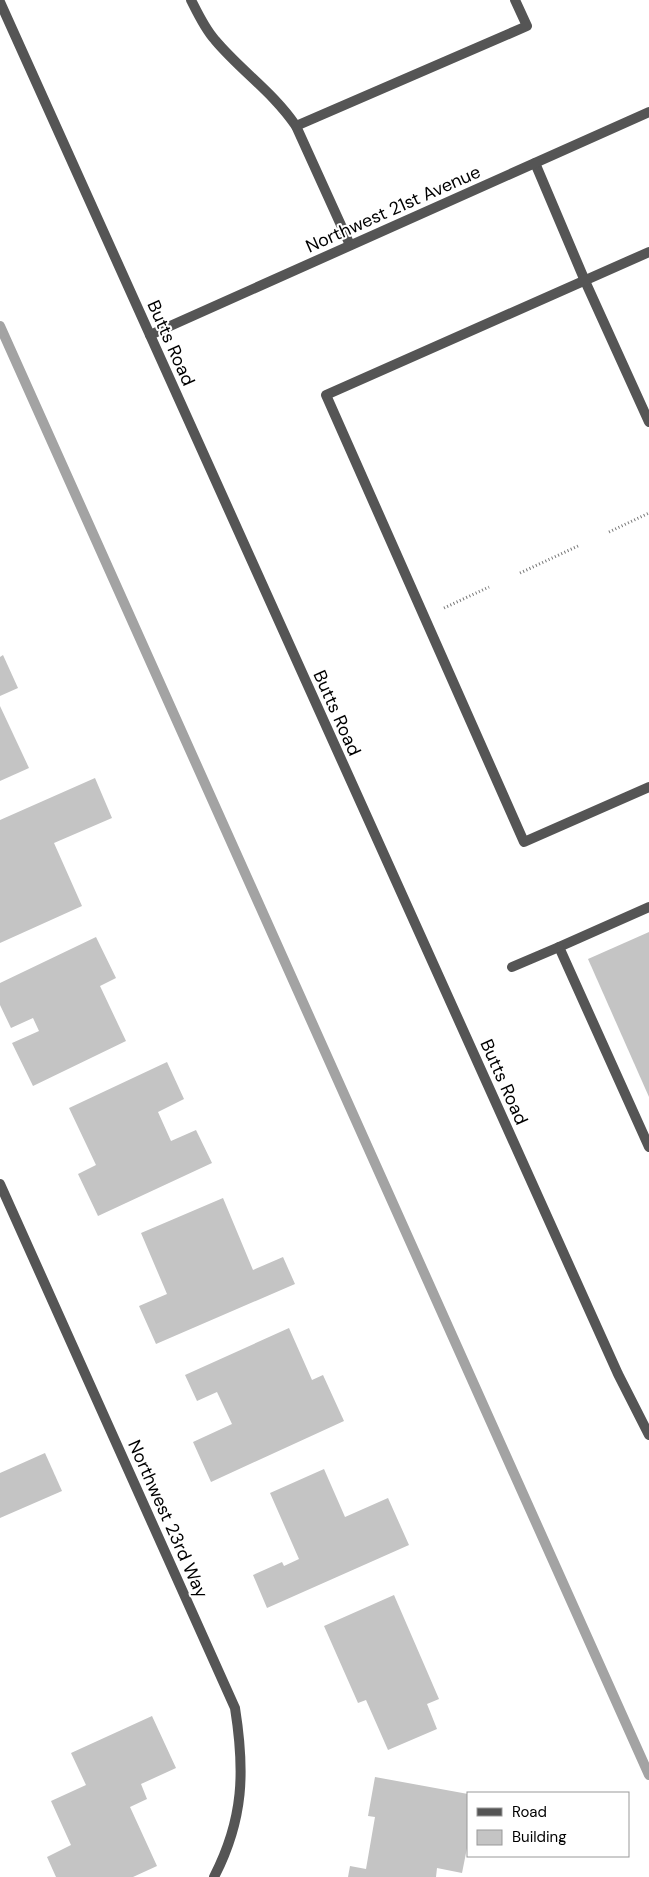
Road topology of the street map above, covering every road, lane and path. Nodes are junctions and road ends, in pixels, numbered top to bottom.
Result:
1 (191, 0) edge
2 (515, 0) edge
3 (0, 2) edge
4 (649, 112) edge
5 (296, 126) junction
6 (535, 163) junction
7 (350, 245) junction
8 (649, 252) edge
9 (585, 281) junction
10 (150, 335) junction
11 (649, 422) edge
12 (649, 513) edge
13 (609, 532) dead end
14 (578, 546) dead end
15 (520, 573) dead end
16 (490, 587) dead end
17 (439, 610) dead end
18 (649, 787) edge
19 (649, 907) edge
20 (558, 947) junction
21 (512, 967) dead end
22 (649, 1147) edge
23 (0, 1184) edge
24 (649, 1435) edge
25 (214, 1877) edge

1 - 5 street
2 - 5 street
3 - 10 street, Butts Road
4 - 6 street, Northwest 21st Avenue
5 - 7 street
6 - 7 street, Northwest 21st Avenue
6 - 9 street
7 - 10 street, Northwest 21st Avenue
8 - 9 street
9 - 11 street
9 - 18 street
10 - 24 street, Butts Road
12 - 13 path
14 - 15 path
16 - 17 path
19 - 20 street
20 - 21 street
20 - 22 street
23 - 25 street, Northwest 23rd Way

